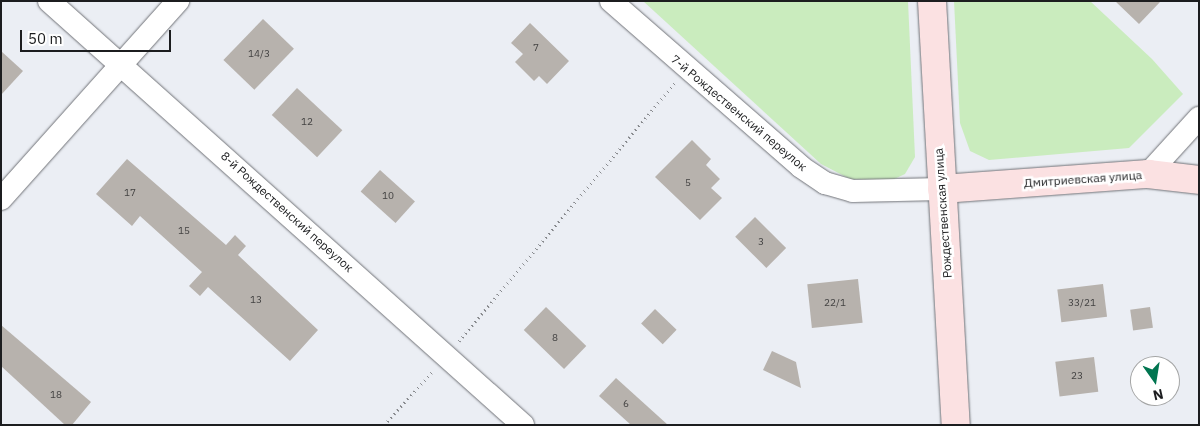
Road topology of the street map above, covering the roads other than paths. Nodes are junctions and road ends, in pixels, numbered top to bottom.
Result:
1 (50, 1) edge
2 (178, 1) edge
3 (611, 1) edge
4 (932, 1) edge
5 (121, 64) junction
6 (1199, 118) edge
7 (1148, 174) junction
8 (1199, 180) edge
9 (942, 189) junction
10 (1, 198) edge
11 (523, 425) edge
12 (956, 425) edge

1 - 5 street, 8-й Рождественский переулок
2 - 5 street
3 - 9 street, 7-й Рождественский переулок
4 - 9 main road, Рождественская улица
5 - 10 street
5 - 11 street, 8-й Рождественский переулок
6 - 7 street, Дмитриевская улица
7 - 8 main road
7 - 9 main road, Дмитриевская улица
9 - 12 main road, Рождественская улица

